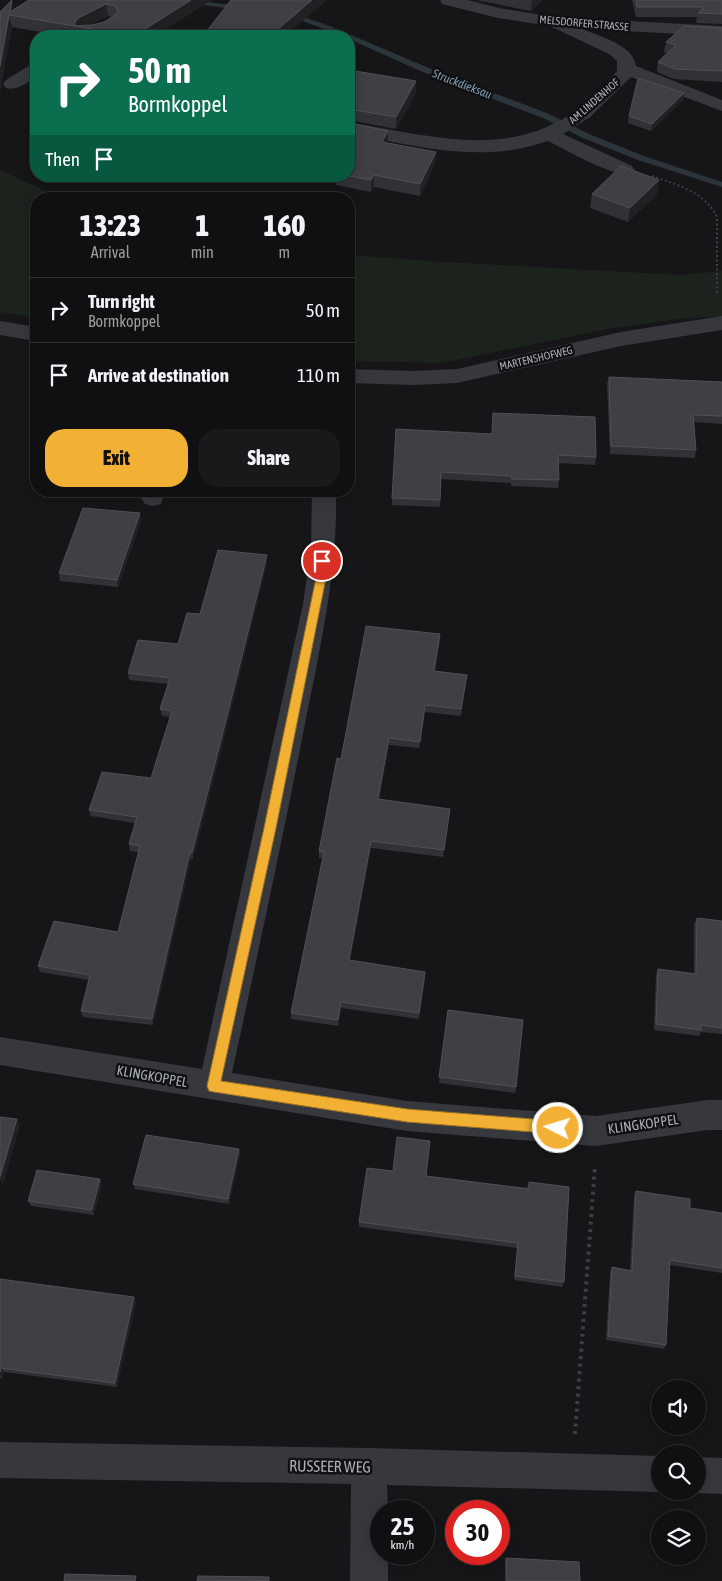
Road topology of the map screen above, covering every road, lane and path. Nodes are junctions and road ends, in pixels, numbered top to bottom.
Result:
1 (448, 0) edge
2 (554, 22) junction
3 (722, 31) edge
4 (627, 69) junction
5 (30, 73) edge
6 (12, 84) dead end
7 (722, 106) edge
8 (355, 129) edge
9 (559, 129) junction
10 (625, 170) joint
11 (717, 296) dead end
12 (722, 323) edge
13 (0, 328) edge
14 (30, 333) edge
15 (355, 376) edge
16 (324, 497) edge
17 (0, 1051) edge
18 (214, 1086) junction
19 (722, 1115) edge
20 (595, 1176) dead end
21 (575, 1429) dead end
22 (0, 1460) edge
23 (369, 1466) junction
24 (651, 1474) edge
25 (706, 1475) edge
26 (722, 1476) edge
27 (369, 1581) edge

1 - 2 street, MELSDORFER STRASSE
2 - 3 street, MELSDORFER STRASSE
2 - 4 street, AM LINDENHOF
4 - 7 street
4 - 9 street, AM LINDENHOF
5 - 6 street
8 - 9 street, AM LINDENHOF
9 - 10 street
10 - 11 path
12 - 15 street, MARTENSHOFWEG
13 - 14 street
16 - 18 street
17 - 18 street, KLINGKOPPEL
18 - 19 street, KLINGKOPPEL
20 - 21 path
22 - 23 street, RUSSEER WEG
23 - 24 street, RUSSEER WEG
23 - 27 street
25 - 26 street

